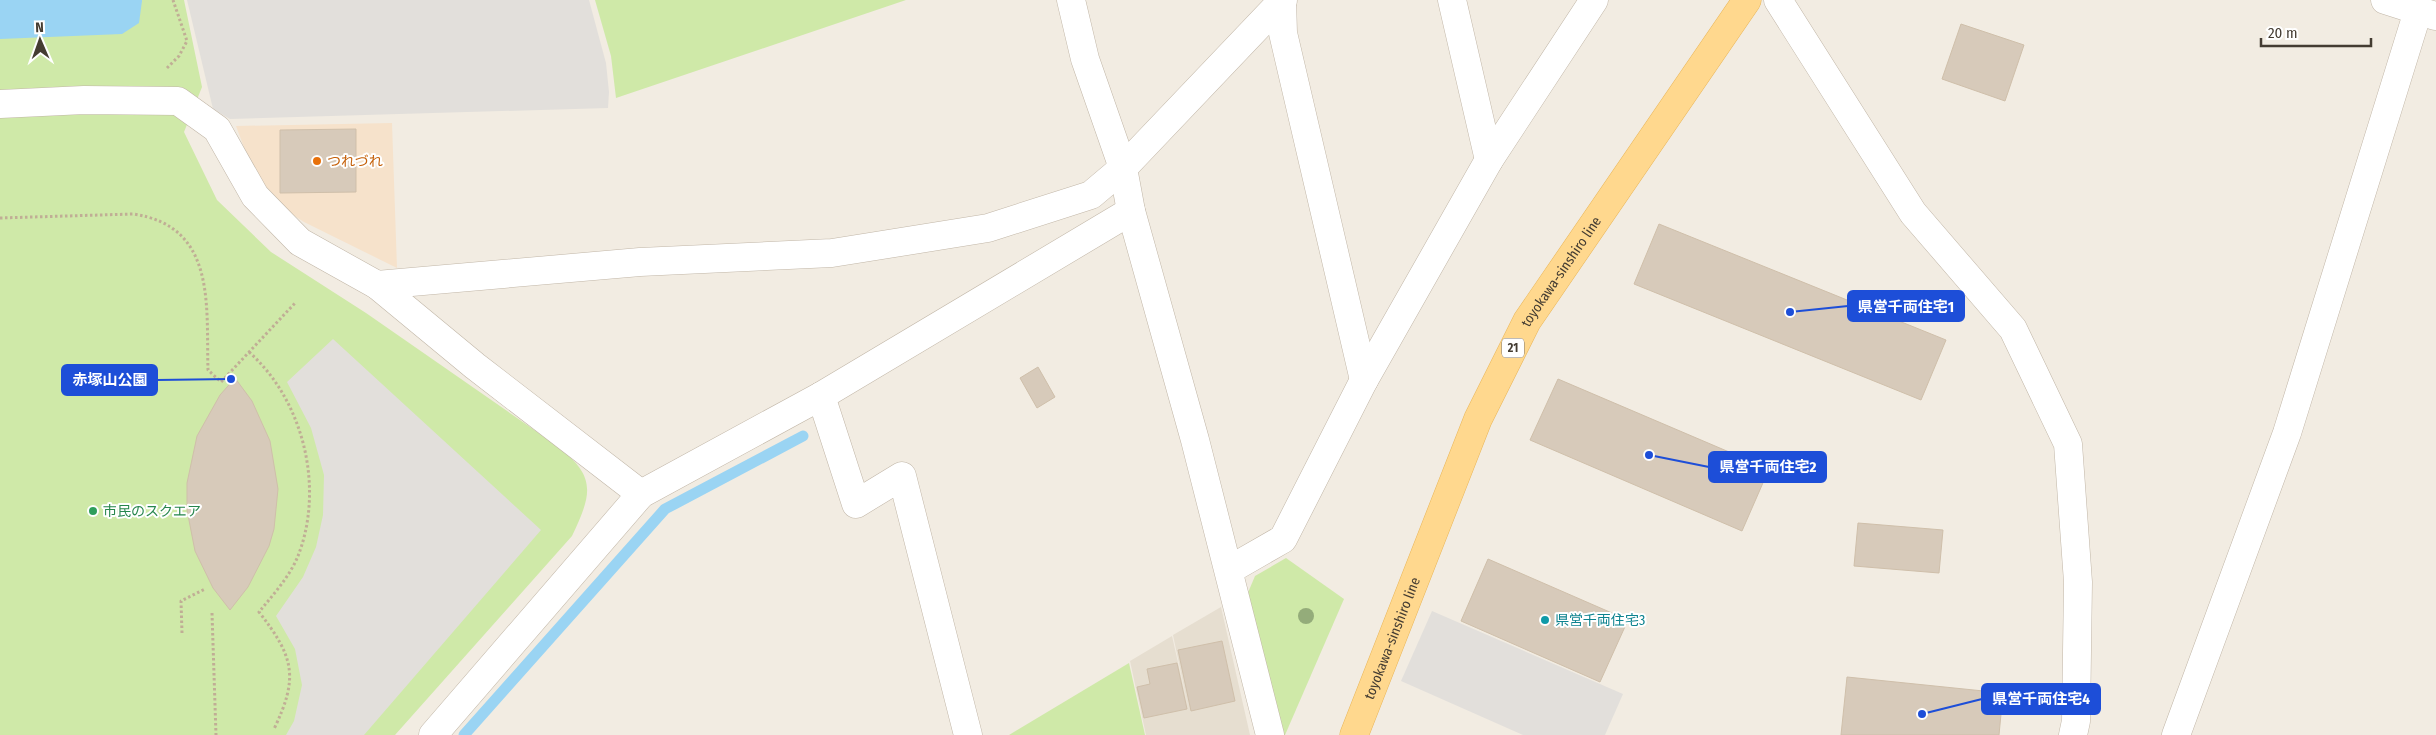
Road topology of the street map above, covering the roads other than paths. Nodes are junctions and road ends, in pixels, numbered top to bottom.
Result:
1 (1071, 0) edge
2 (1282, 0) edge
3 (1452, 0) edge
4 (1594, 0) edge
5 (1747, 0) edge
6 (1778, 0) edge
7 (2385, 0) edge
8 (2427, 14) edge
9 (0, 104) edge
10 (1488, 160) junction
11 (1123, 168) junction
12 (1131, 211) junction
13 (377, 285) junction
14 (1364, 380) junction
15 (822, 396) junction
16 (641, 494) junction
17 (1229, 570) junction
18 (433, 735) edge
19 (968, 735) edge
20 (1270, 735) edge
21 (1354, 735) edge
22 (2073, 735) edge
23 (2176, 735) edge

1 - 11 street
2 - 11 street
2 - 14 street
3 - 10 street
4 - 10 street
5 - 21 main road, toyokawa-sinshiro line / 21
6 - 22 street
7 - 8 street
8 - 23 street
9 - 13 street
10 - 14 street
11 - 12 street
11 - 13 street
12 - 15 street
12 - 17 street
13 - 16 street
14 - 17 street
15 - 16 street
15 - 19 street
16 - 18 street
17 - 20 street

